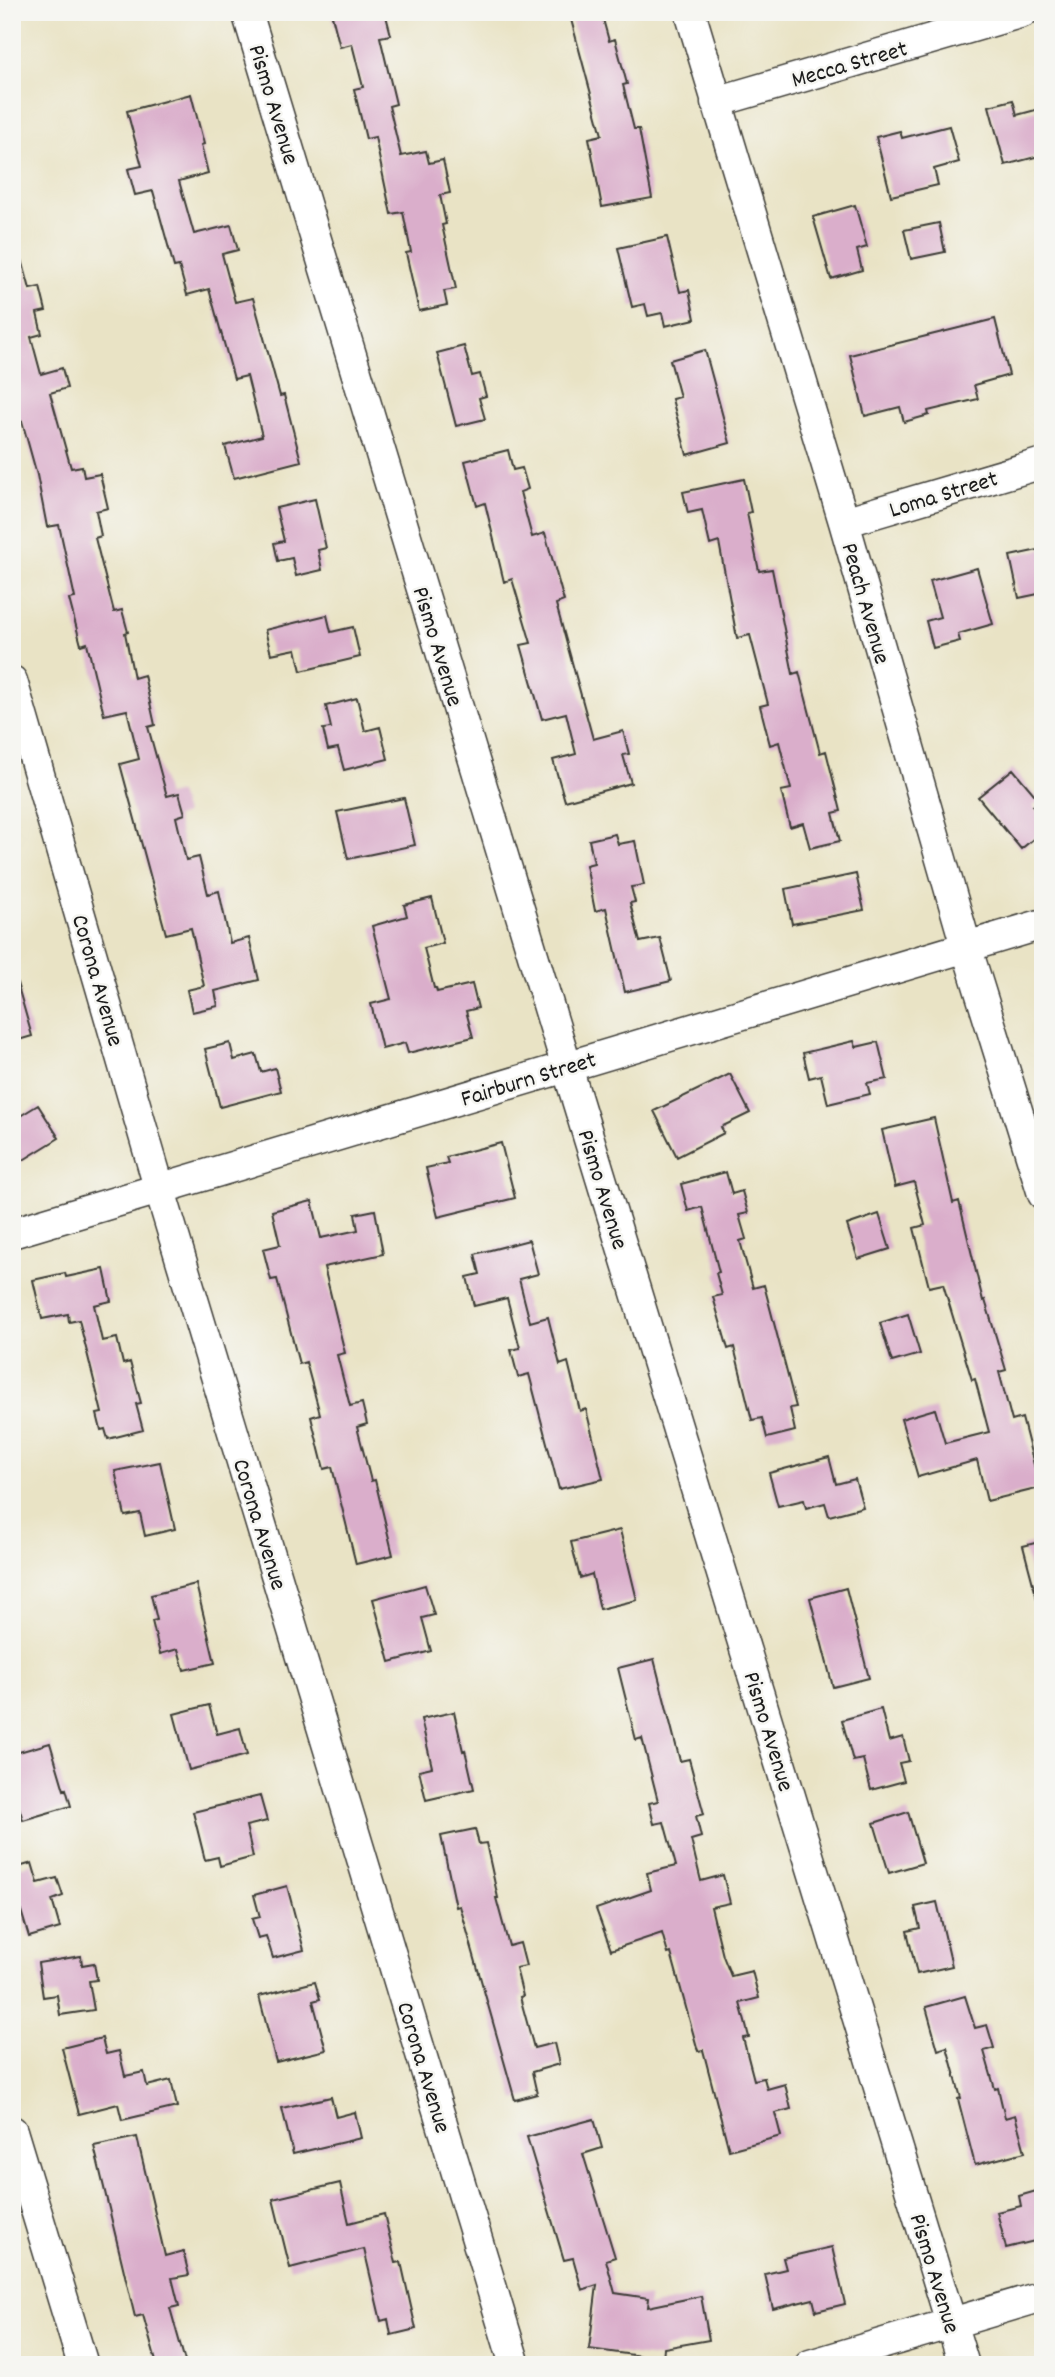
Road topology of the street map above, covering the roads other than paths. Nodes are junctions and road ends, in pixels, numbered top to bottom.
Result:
1 (247, 12) edge
2 (690, 12) edge
3 (1023, 12) edge
4 (716, 102) junction
5 (1043, 463) edge
6 (844, 522) junction
7 (12, 681) edge
8 (1043, 924) edge
9 (966, 946) junction
10 (567, 1067) junction
11 (159, 1187) junction
12 (1043, 1194) edge
13 (12, 1233) edge
14 (12, 2131) edge
15 (1043, 2296) edge
16 (952, 2323) junction
17 (83, 2365) edge
18 (515, 2365) edge
19 (810, 2365) edge
20 (964, 2365) edge

1 - 10 street, Pismo Avenue
2 - 4 street, Peach Avenue
3 - 4 street, Mecca Street
4 - 6 street, Peach Avenue
5 - 6 street, Loma Street
6 - 9 street, Peach Avenue
7 - 11 street, Corona Avenue
8 - 9 street, Fairburn Street
9 - 10 street, Fairburn Street
9 - 12 street, Peach Avenue
10 - 11 street, Fairburn Street
10 - 16 street, Pismo Avenue
11 - 13 street, Fairburn Street
11 - 18 street, Corona Avenue
14 - 17 street
15 - 16 street
16 - 19 street
16 - 20 street, Pismo Avenue

